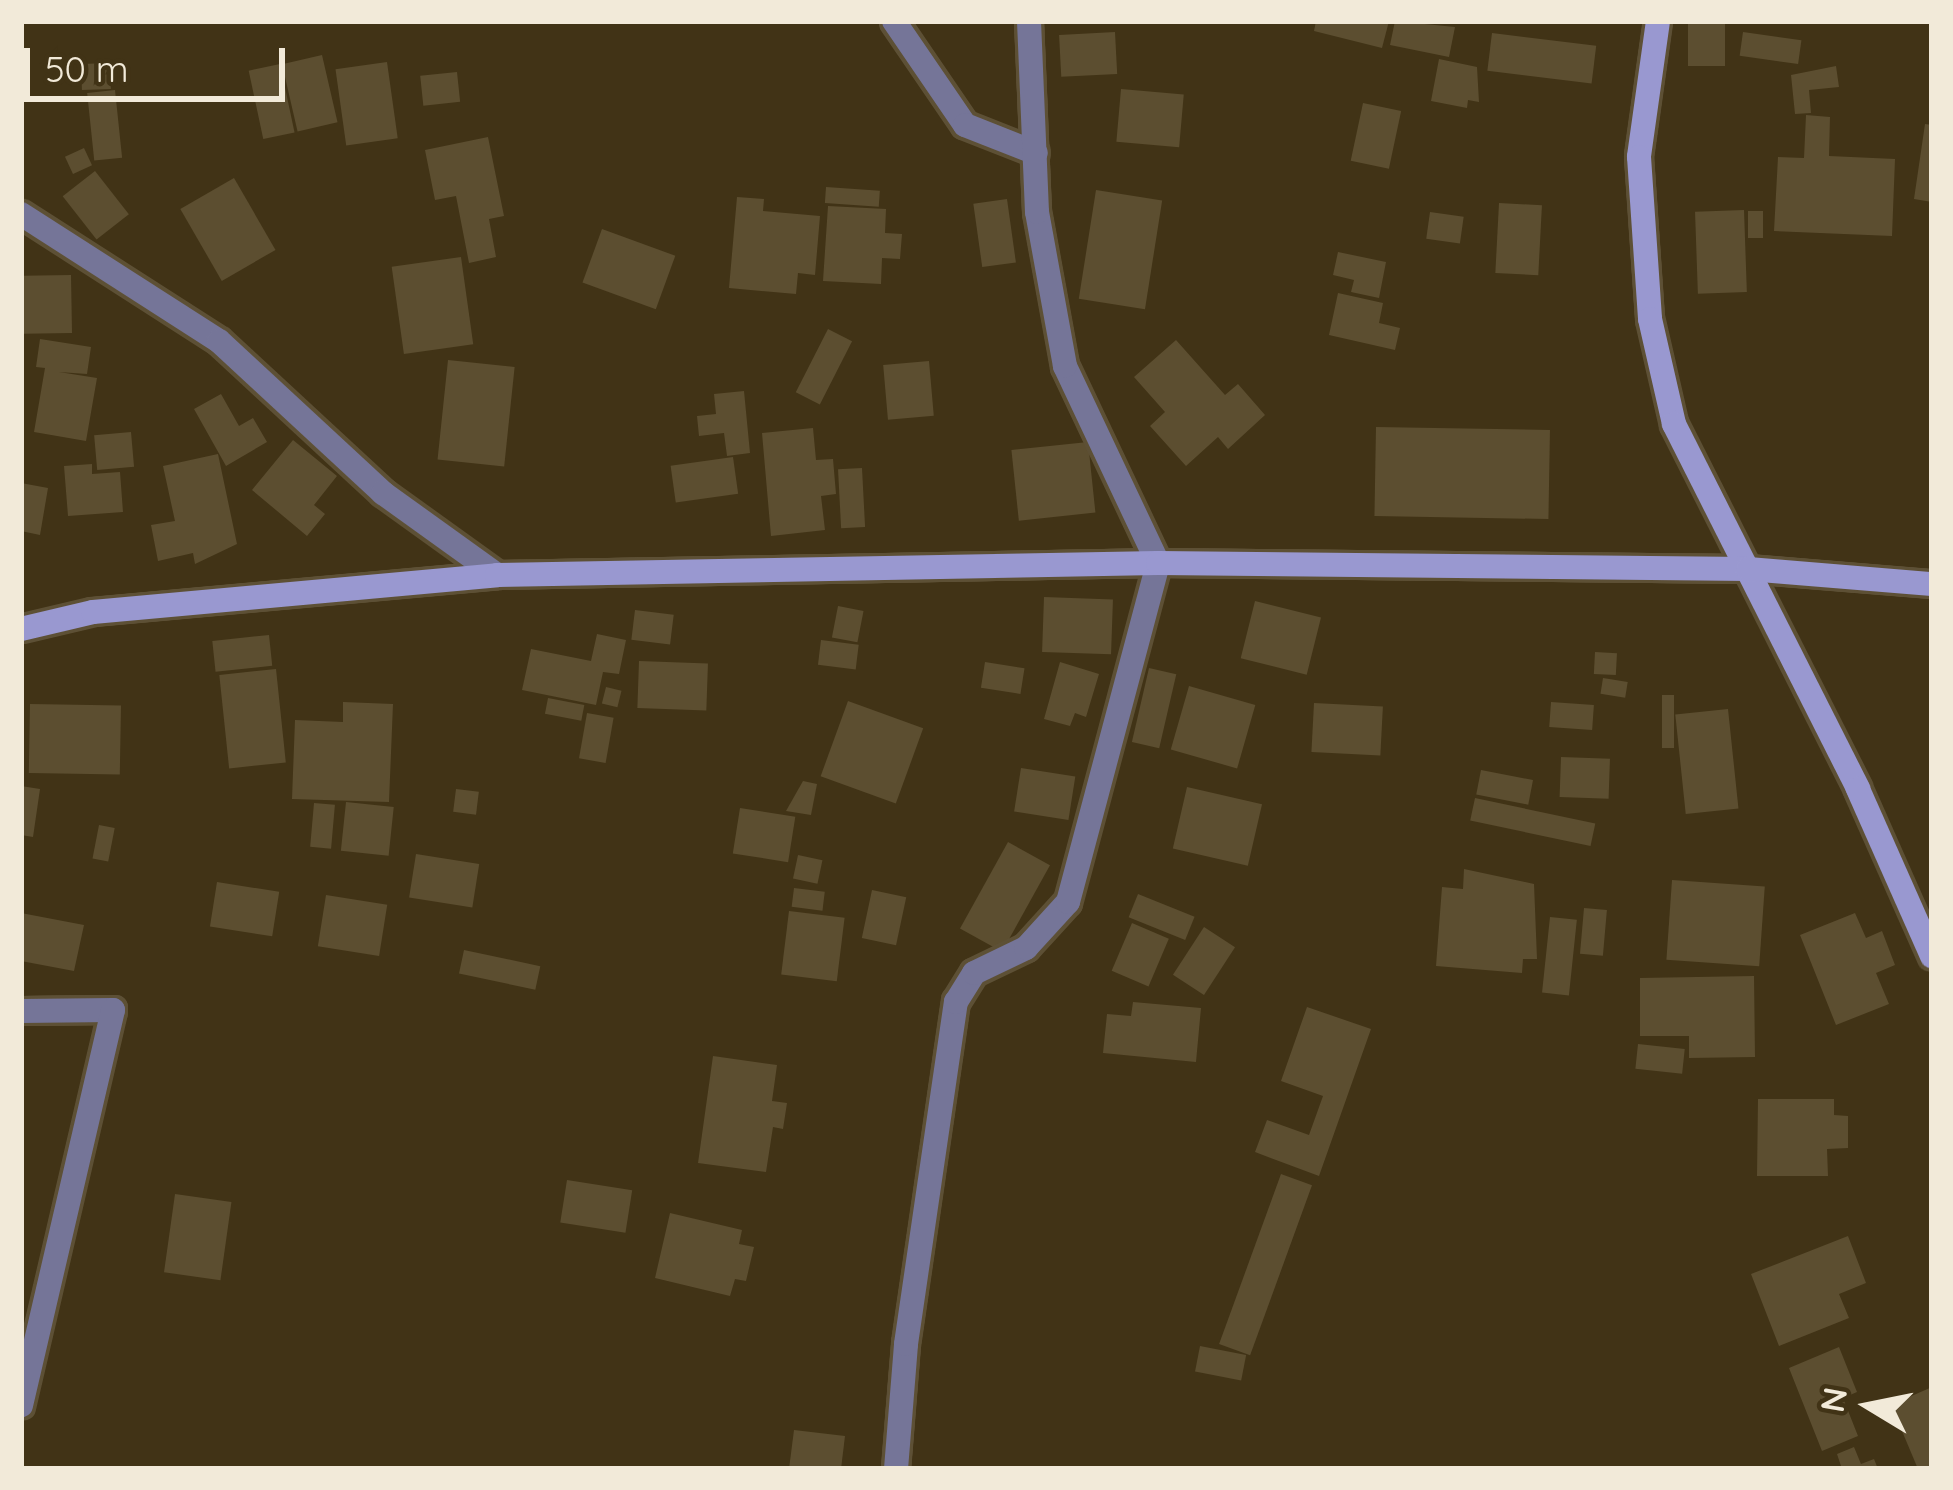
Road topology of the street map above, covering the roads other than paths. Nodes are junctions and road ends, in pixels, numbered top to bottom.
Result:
1 (894, 21) edge
2 (1029, 21) edge
3 (1658, 21) edge
4 (1036, 153) junction
5 (21, 214) edge
6 (1158, 562) junction
7 (1748, 569) junction
8 (497, 575) junction
9 (1932, 584) edge
10 (21, 629) edge
11 (1932, 956) edge
12 (21, 1011) edge
13 (21, 1405) edge
14 (896, 1469) edge

1 - 4 street
2 - 4 street
3 - 7 street
4 - 6 street
5 - 8 street
6 - 7 street
6 - 8 street
6 - 14 street
7 - 9 street
7 - 11 street
8 - 10 street
12 - 13 street

